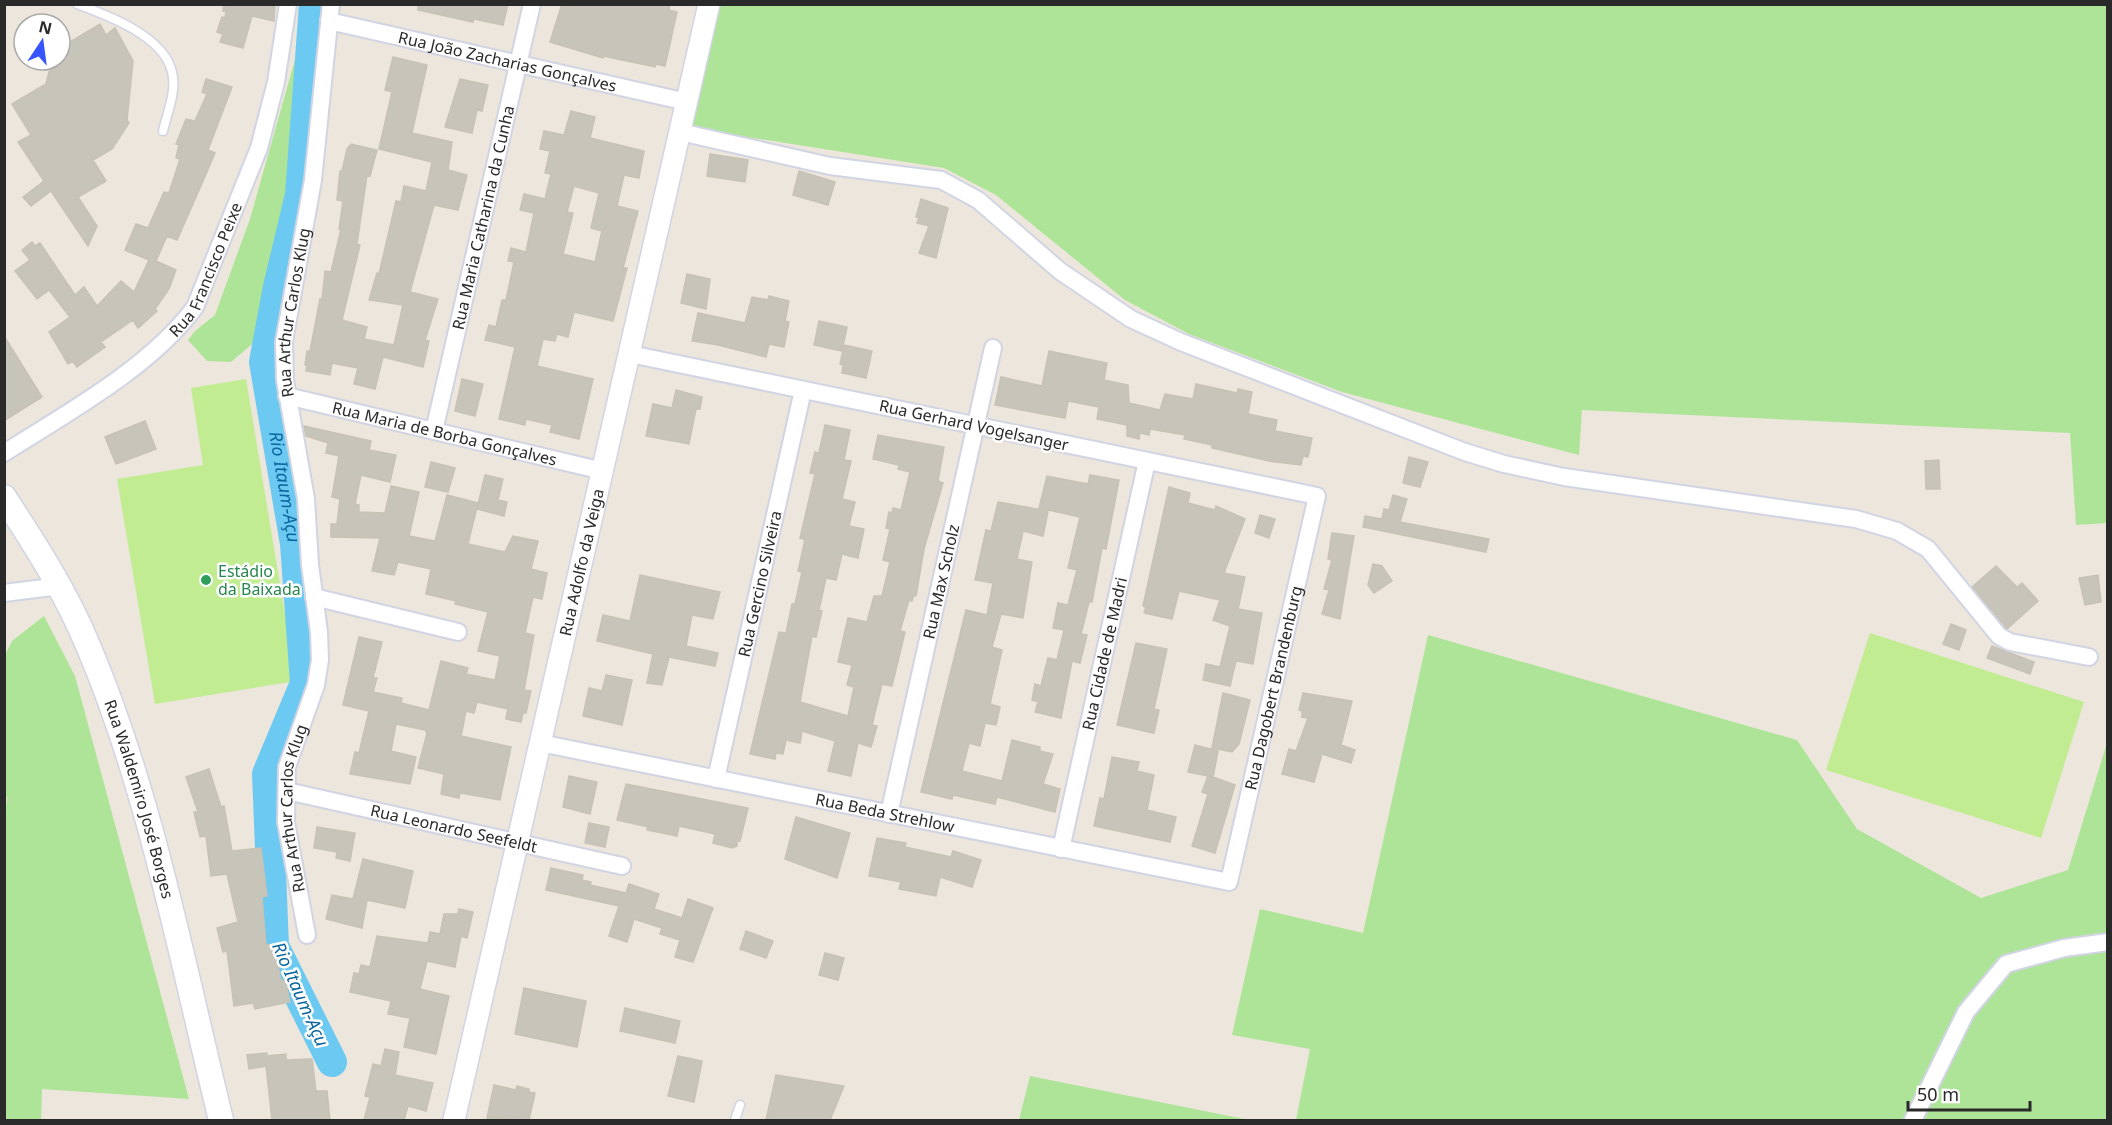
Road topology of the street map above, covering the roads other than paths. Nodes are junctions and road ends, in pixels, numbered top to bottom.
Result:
1 (77, 4) edge
2 (288, 4) edge
3 (532, 4) edge
4 (709, 4) edge
5 (330, 13) edge
6 (518, 64) junction
7 (687, 102) junction
8 (162, 131) dead end
9 (680, 132) junction
10 (993, 348) dead end
11 (630, 354) junction
12 (803, 390) junction
13 (287, 396) junction
14 (976, 425) junction
15 (434, 431) junction
16 (4, 453) edge
17 (1147, 461) junction
18 (603, 471) junction
19 (1317, 496) joint
20 (4, 497) edge
21 (60, 586) junction
22 (4, 592) edge
23 (314, 597) junction
24 (458, 632) dead end
25 (2089, 657) dead end
26 (540, 743) junction
27 (717, 779) junction
28 (286, 791) junction
29 (889, 814) junction
30 (518, 843) junction
31 (1061, 849) junction
32 (622, 866) dead end
33 (1229, 882) joint
34 (307, 935) dead end
35 (2108, 942) edge
36 (740, 1105) dead end
37 (221, 1120) edge
38 (454, 1120) edge
39 (735, 1120) edge
40 (1913, 1120) edge

1 - 8 lane
2 - 16 street, Rua Francisco Peixe
3 - 6 street, Rua Maria Catharina da Cunha
4 - 7 street, Rua Adolfo da Veiga
5 - 6 street, Rua João Zacharias Gonçalves
5 - 13 street, Rua Arthur Carlos Klug
6 - 7 street, Rua João Zacharias Gonçalves
6 - 15 street, Rua Maria Catharina da Cunha
7 - 9 street, Rua Adolfo da Veiga
9 - 11 street, Rua Adolfo da Veiga
9 - 25 street
10 - 14 street, Rua Max Scholz
11 - 12 street, Rua Gerhard Vogelsanger
11 - 18 street, Rua Adolfo da Veiga
12 - 14 street, Rua Gerhard Vogelsanger
12 - 27 street, Rua Gercino Silveira
13 - 15 street, Rua Maria de Borba Gonçalves
13 - 23 street, Rua Arthur Carlos Klug
14 - 17 street, Rua Gerhard Vogelsanger
14 - 29 street, Rua Max Scholz
15 - 18 street, Rua Maria de Borba Gonçalves
17 - 19 street, Rua Gerhard Vogelsanger
17 - 31 street, Rua Cidade de Madri
18 - 26 street, Rua Adolfo da Veiga
19 - 33 street, Rua Dagobert Brandenburg
20 - 21 main road, Rua Waldemiro José Borges
21 - 22 street
21 - 37 main road, Rua Waldemiro José Borges
23 - 24 street
23 - 28 street, Rua Arthur Carlos Klug
26 - 27 street, Rua Beda Strehlow
26 - 30 street, Rua Adolfo da Veiga
27 - 29 street, Rua Beda Strehlow
28 - 30 street, Rua Leonardo Seefeldt
28 - 34 street, Rua Arthur Carlos Klug
29 - 31 street, Rua Beda Strehlow
30 - 32 street, Rua Leonardo Seefeldt
30 - 38 street, Rua Adolfo da Veiga
31 - 33 street, Rua Beda Strehlow
35 - 40 street
36 - 39 lane

